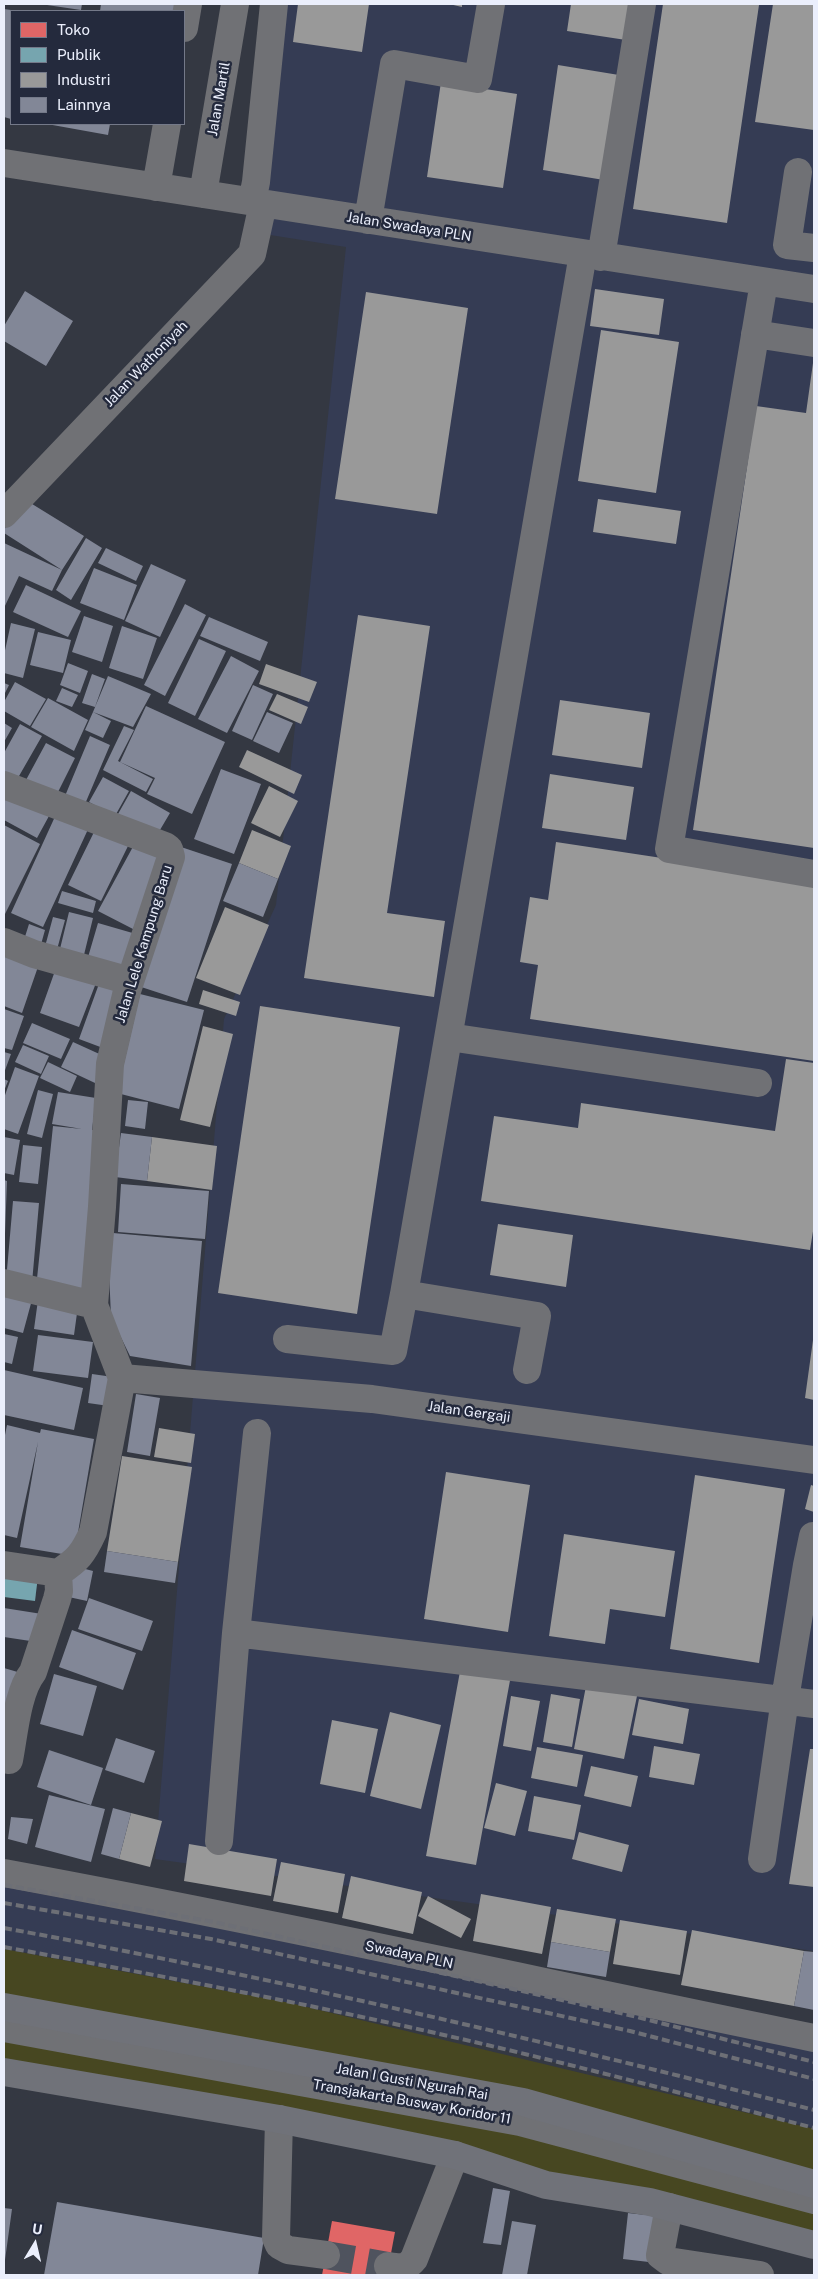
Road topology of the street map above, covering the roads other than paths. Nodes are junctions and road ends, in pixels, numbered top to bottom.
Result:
1 (188, 4) edge
2 (236, 4) edge
3 (274, 4) edge
4 (491, 4) edge
5 (642, 4) edge
6 (185, 22) edge
7 (167, 125) edge
8 (4, 163) edge
9 (798, 172) dead end
10 (156, 187) junction
11 (204, 194) junction
12 (257, 203) junction
13 (368, 220) junction
14 (786, 244) junction
15 (814, 248) edge
16 (592, 255) junction
17 (772, 283) junction
18 (814, 289) edge
19 (755, 334) junction
20 (814, 343) edge
21 (6, 505) edge
22 (4, 785) edge
23 (814, 874) edge
24 (4, 942) edge
25 (130, 982) junction
26 (449, 1037) junction
27 (758, 1083) dead end
28 (4, 1283) edge
29 (404, 1294) junction
30 (94, 1305) junction
31 (287, 1339) dead end
32 (527, 1370) dead end
33 (122, 1378) junction
34 (257, 1433) dead end
35 (814, 1460) edge
36 (813, 1536) edge
37 (4, 1565) edge
38 (810, 1565) edge
39 (58, 1573) junction
40 (236, 1633) junction
41 (784, 1699) junction
42 (814, 1704) edge
43 (4, 1758) edge
44 (219, 1841) dead end
45 (762, 1859) dead end
46 (4, 1873) edge
47 (4, 2007) edge
48 (4, 2028) edge
49 (814, 2038) edge
50 (4, 2072) edge
51 (279, 2119) junction
52 (455, 2155) junction
53 (814, 2184) edge
54 (814, 2200) edge
55 (669, 2207) junction
56 (814, 2245) edge
57 (326, 2255) tunnel mouth
58 (388, 2266) tunnel mouth
59 (760, 2275) edge

1 - 6 street
2 - 11 street, Jalan Martil
3 - 12 street, Jalan Wathoniyah
4 - 13 street
5 - 16 street
7 - 10 street
8 - 10 street, Jalan Swadaya PLN
9 - 14 street
10 - 11 street, Jalan Swadaya PLN
11 - 12 street, Jalan Swadaya PLN
12 - 13 street, Jalan Swadaya PLN
12 - 21 street, Jalan Wathoniyah
13 - 16 street, Jalan Swadaya PLN
14 - 15 street
14 - 17 street
16 - 17 street, Jalan Swadaya PLN
16 - 26 street
17 - 18 street, Jalan Swadaya PLN
17 - 19 street
19 - 20 street
19 - 23 street
22 - 25 street, Jalan Lele Kampung Baru
24 - 25 street
25 - 30 street, Jalan Lele Kampung Baru
26 - 27 street
26 - 29 street
28 - 30 street
29 - 31 street
29 - 32 street
30 - 33 street, Jalan Lele Kampung Baru
33 - 35 street, Jalan Gergaji
33 - 39 street
34 - 40 street
36 - 38 street
37 - 39 street
38 - 41 street
39 - 43 street
40 - 41 street
40 - 44 street
41 - 42 street
41 - 45 street
46 - 49 street, Swadaya PLN
47 - 53 main road, Jalan I Gusti Ngurah Rai
48 - 54 street, Transjakarta Busway Koridor 11
50 - 51 main road
51 - 52 main road
51 - 57 street
52 - 55 main road
52 - 58 street
55 - 56 main road
55 - 59 street

